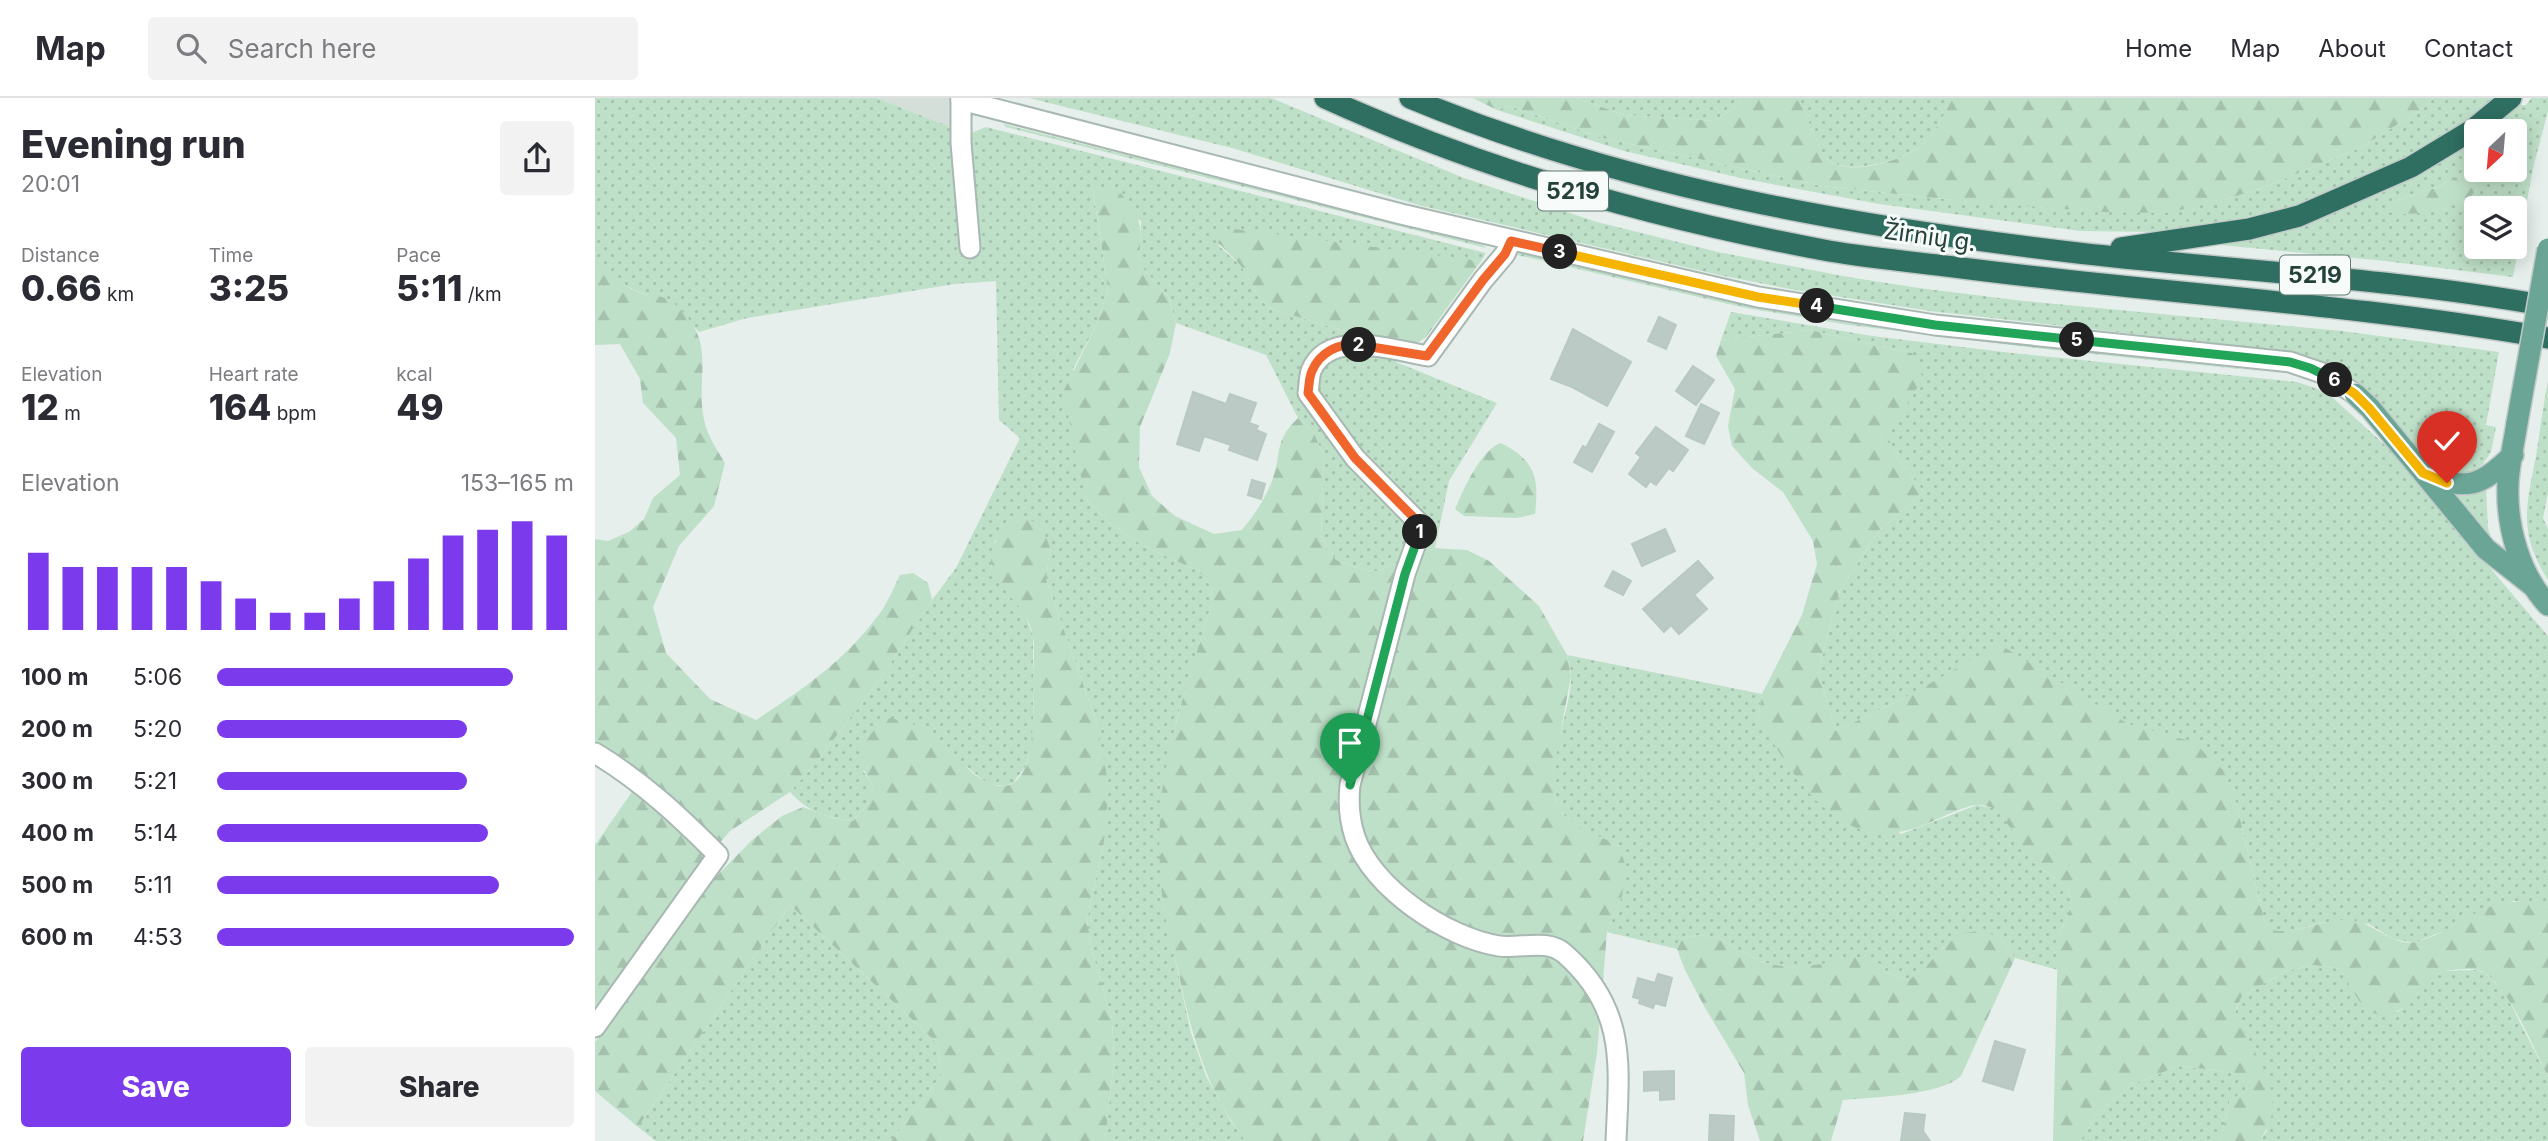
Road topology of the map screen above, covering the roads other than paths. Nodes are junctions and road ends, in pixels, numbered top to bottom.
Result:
1 (1325, 98) edge
2 (1409, 98) edge
3 (1424, 98) edge
4 (2511, 98) edge
5 (961, 99) edge
6 (1456, 117) junction
7 (1511, 241) junction
8 (969, 248) dead end
9 (2548, 249) edge
10 (2081, 253) junction
11 (2548, 306) edge
12 (2548, 338) edge
13 (2355, 394) joint
14 (2512, 455) junction
15 (2423, 473) junction
16 (2533, 586) junction
17 (2548, 605) edge
18 (595, 753) edge
19 (595, 1027) edge
20 (1616, 1141) edge

1 - 12 highway, Žirnių g. / 5219
2 - 6 highway, Žirnių g. / 5219
3 - 6 highway, 5219
4 - 10 highway
5 - 7 street
5 - 8 street
6 - 10 highway, Žirnių g. / 5219
7 - 13 street
7 - 20 street
9 - 14 main road, bridge
10 - 11 highway, Žirnių g. / 5219
13 - 15 main road
14 - 15 main road
14 - 16 main road
15 - 16 main road
16 - 17 main road
18 - 19 street

